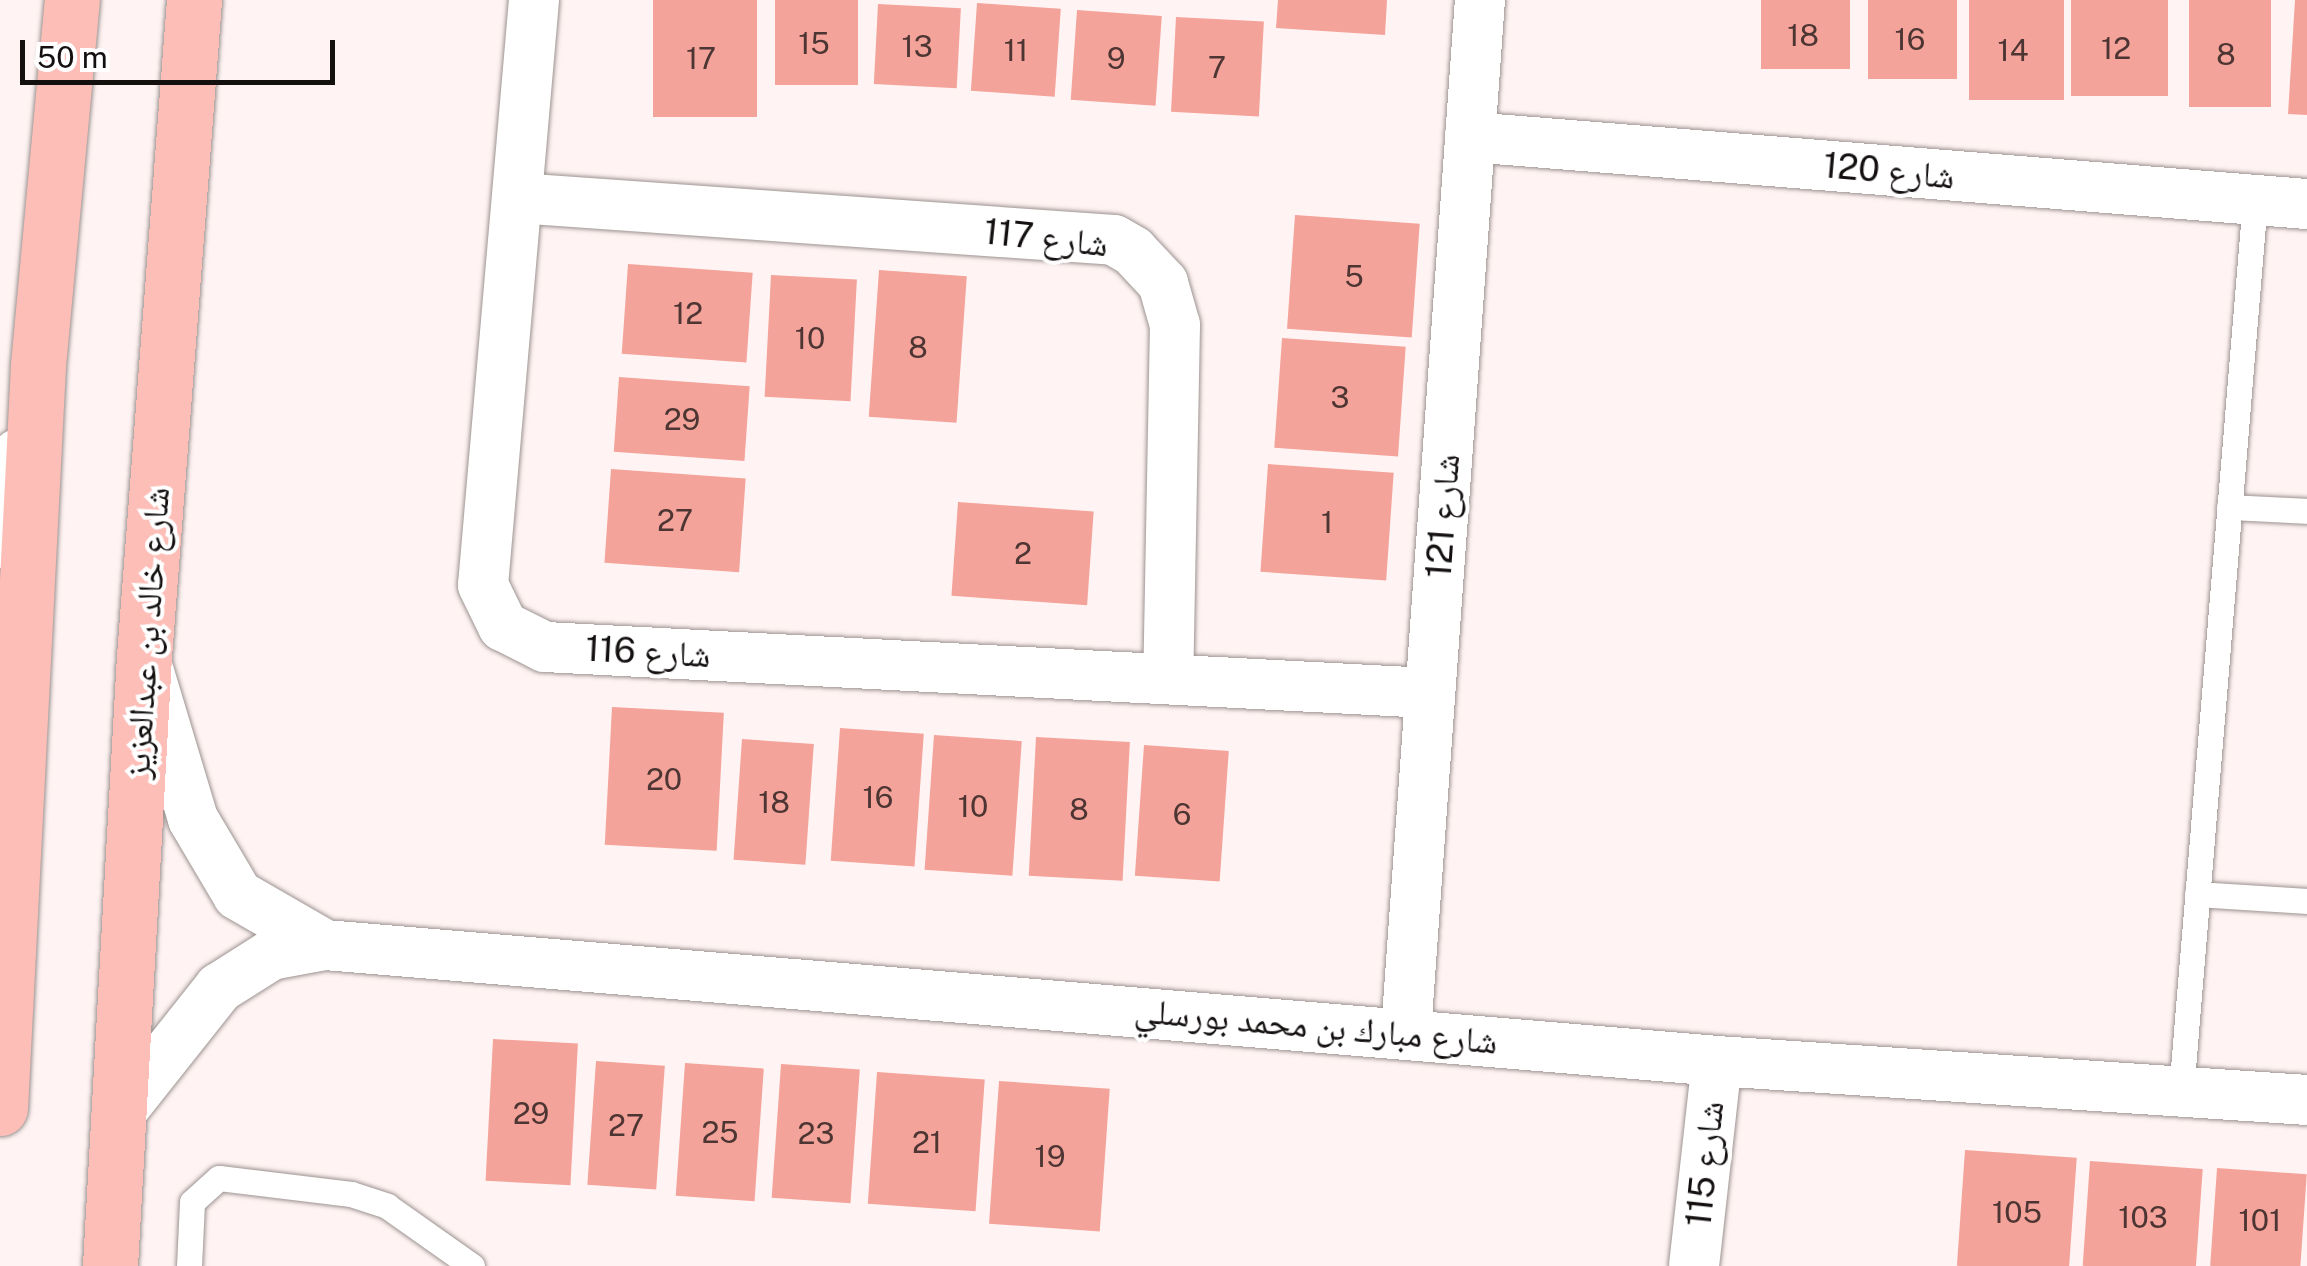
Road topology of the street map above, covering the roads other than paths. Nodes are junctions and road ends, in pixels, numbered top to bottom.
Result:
1 (72, 0) edge
2 (194, 0) edge
3 (534, 0) edge
4 (1480, 0) edge
5 (1470, 138) junction
6 (517, 198) junction
7 (2256, 200) junction
8 (2307, 204) edge
9 (38, 365) junction
10 (2229, 507) junction
11 (2307, 511) edge
12 (0, 540) edge
13 (144, 656) junction
14 (1168, 680) junction
15 (1430, 693) junction
16 (2196, 894) junction
17 (2307, 901) edge
18 (325, 945) junction
19 (1406, 1032) junction
20 (1717, 1061) junction
21 (2180, 1092) junction
22 (2307, 1100) edge
23 (0, 1108) edge
24 (116, 1118) junction
25 (110, 1266) edge
26 (189, 1266) edge
27 (472, 1266) edge
28 (1694, 1266) edge

1 - 9 main road
2 - 13 main road, شارع خالد بن عبدالعزيز
3 - 6 street, شارع 116
4 - 5 street, شارع 121
5 - 7 street, شارع 120
5 - 15 street, شارع 121
6 - 14 street, شارع 117
6 - 14 street, شارع 116
7 - 8 street, شارع 120
7 - 10 lane
9 - 12 street
9 - 23 main road
10 - 11 lane
10 - 16 lane
13 - 18 street, شارع مبارك بن محمد بورسلي
13 - 24 main road, شارع خالد بن عبدالعزيز
14 - 15 street, شارع 116
15 - 19 street, شارع 121
16 - 17 lane
16 - 21 lane
18 - 19 street, شارع مبارك بن محمد بورسلي
18 - 24 street, شارع مبارك بن محمد بورسلي
19 - 20 street, شارع مبارك بن محمد بورسلي
20 - 21 street, شارع مبارك بن محمد بورسلي
20 - 28 street, شارع 115
21 - 22 street, شارع مبارك بن محمد بورسلي
24 - 25 main road, شارع خالد بن عبدالعزيز
26 - 27 lane

